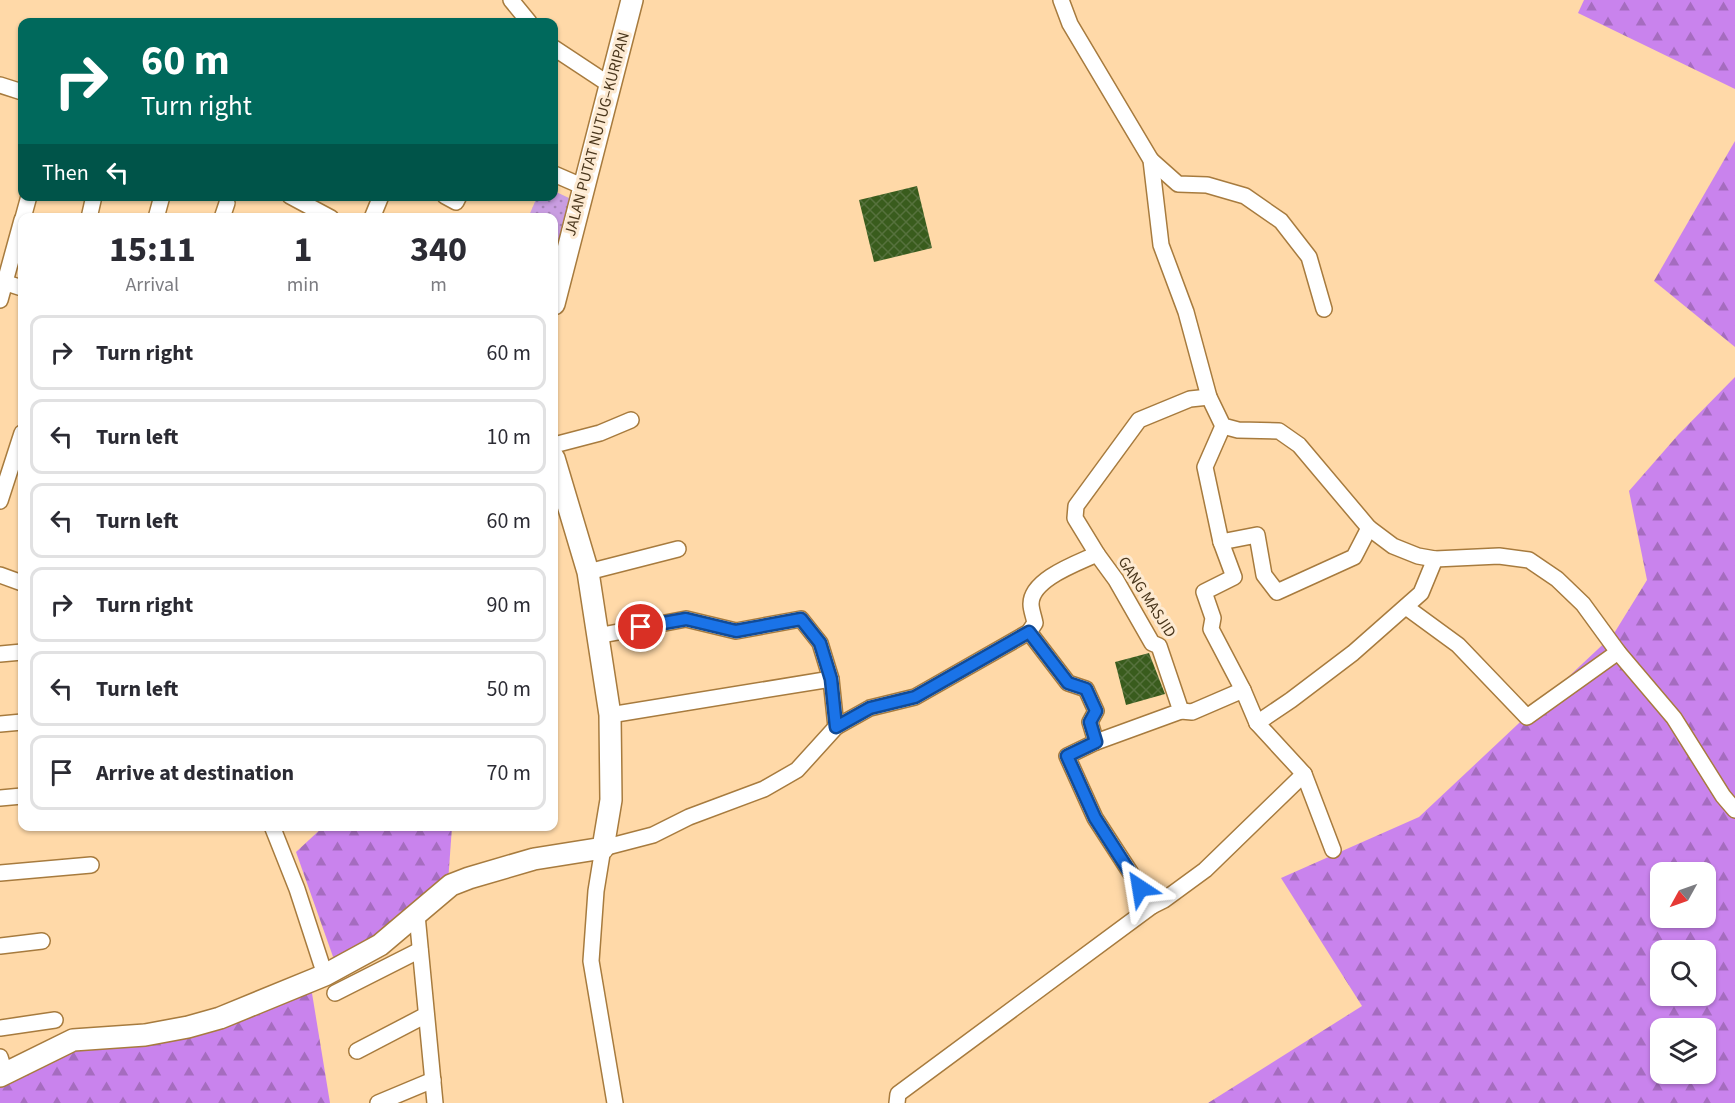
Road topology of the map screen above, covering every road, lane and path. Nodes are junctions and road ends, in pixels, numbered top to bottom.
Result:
1 (511, 0) edge
2 (632, 0) edge
3 (1060, 0) edge
4 (526, 18) edge
5 (558, 51) edge
6 (0, 85) edge
7 (610, 85) junction
8 (18, 91) edge
9 (1151, 160) junction
10 (558, 176) edge
11 (584, 187) junction
12 (299, 201) edge
13 (322, 213) edge
14 (18, 235) edge
15 (3, 282) edge
16 (18, 287) edge
17 (558, 288) edge
18 (0, 300) edge
19 (1324, 309) dead end
20 (1209, 396) junction
21 (631, 420) dead end
22 (1223, 426) junction
23 (558, 444) edge
24 (18, 445) edge
25 (558, 471) edge
26 (0, 501) edge
27 (1369, 528) junction
28 (1221, 542) junction
29 (678, 549) dead end
30 (1097, 554) junction
31 (1434, 559) junction
32 (588, 572) junction
33 (0, 575) edge
34 (18, 581) edge
35 (1406, 607) junction
36 (1029, 632) junction
37 (597, 636) junction
38 (18, 652) edge
39 (1618, 652) junction
40 (0, 654) edge
41 (831, 679) junction
42 (1243, 690) junction
43 (1181, 711) junction
44 (610, 715) junction
45 (18, 722) edge
46 (1257, 723) junction
47 (0, 724) edge
48 (836, 727) junction
49 (1096, 742) junction
50 (1304, 774) junction
51 (18, 796) edge
52 (0, 798) edge
53 (1735, 810) edge
54 (277, 831) edge
55 (603, 848) junction
56 (1333, 850) dead end
57 (91, 865) dead end
58 (0, 873) edge
59 (1152, 906) junction
60 (417, 915) junction
61 (42, 941) dead end
62 (0, 946) edge
63 (420, 950) junction
64 (330, 984) junction
65 (426, 1015) junction
66 (55, 1020) dead end
67 (0, 1028) edge
68 (357, 1051) dead end
69 (2, 1069) edge
70 (433, 1080) junction
71 (378, 1103) edge
72 (435, 1103) edge
73 (615, 1103) edge
74 (897, 1103) edge

1 - 4 street
2 - 7 street, JALAN PUTAT NUTUG–KURIPAN
3 - 9 street
5 - 7 street
6 - 8 street
7 - 11 street, JALAN PUTAT NUTUG–KURIPAN
9 - 19 street
9 - 20 street
10 - 11 street
11 - 17 street, JALAN PUTAT NUTUG–KURIPAN
12 - 13 street
14 - 15 street
15 - 16 street
15 - 18 street
20 - 22 street
20 - 30 street, GANG MASJID
21 - 23 street
22 - 27 street
22 - 28 street
24 - 26 street
25 - 32 street
27 - 28 street
27 - 31 street
28 - 42 street
29 - 32 street
30 - 36 street
30 - 43 street, GANG MASJID
31 - 35 street
31 - 39 street
32 - 37 street
33 - 34 street
35 - 39 street
35 - 46 street
36 - 48 street
36 - 49 street
37 - 41 street
37 - 44 street
38 - 40 street
39 - 53 street
41 - 44 street
41 - 48 street
42 - 43 street
42 - 46 street
43 - 49 street
44 - 55 street
45 - 47 street
46 - 50 street
48 - 55 street
49 - 59 street
50 - 56 street
50 - 59 street
51 - 52 street
54 - 64 street
55 - 60 street
55 - 73 street
57 - 58 street
59 - 74 street
60 - 63 street
60 - 64 street
61 - 62 street
63 - 64 street
63 - 65 street
64 - 69 street
65 - 68 street
65 - 70 street
66 - 67 street
70 - 71 street
70 - 72 street

